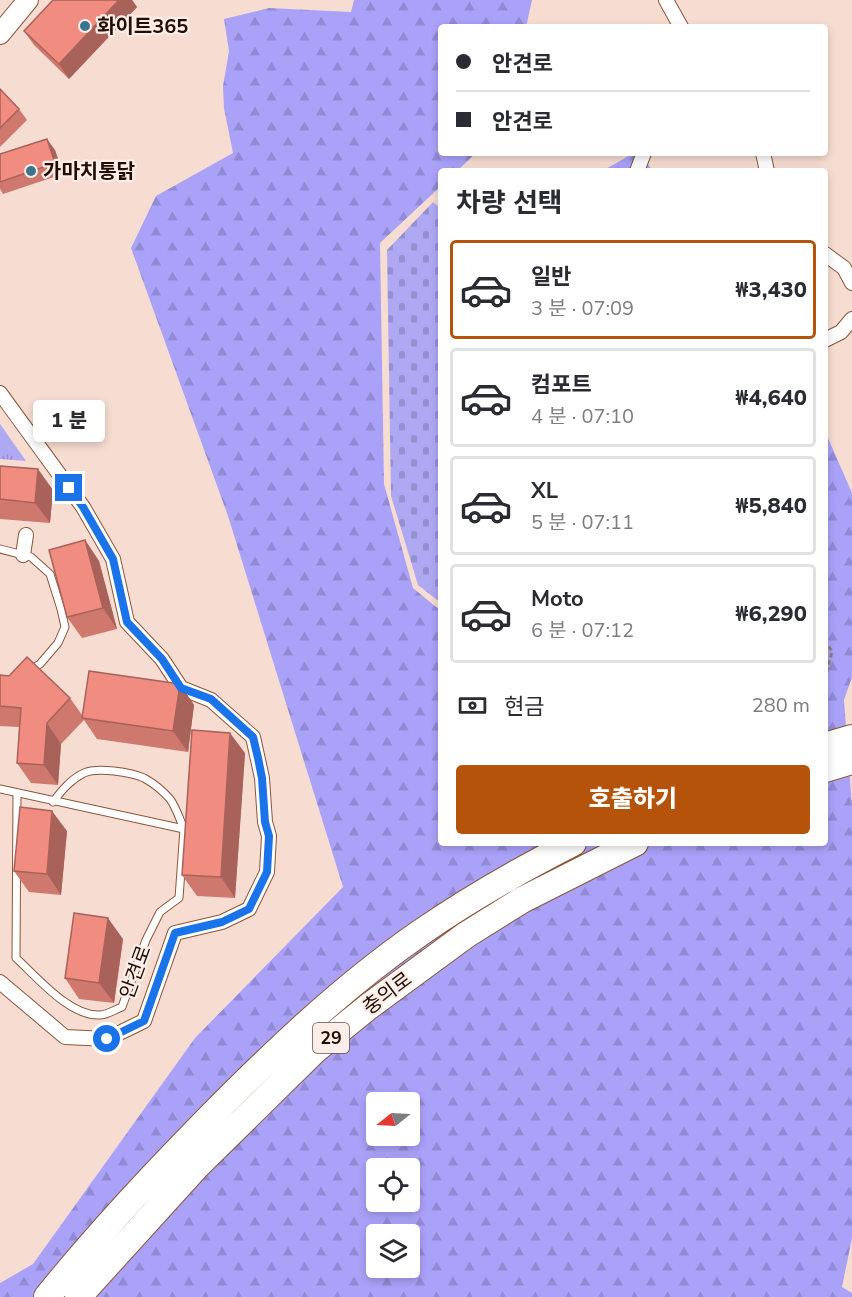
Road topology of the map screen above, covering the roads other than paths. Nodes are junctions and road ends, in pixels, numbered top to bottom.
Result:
1 (28, 0) edge
2 (666, 0) edge
3 (679, 24) edge
4 (0, 34) edge
5 (828, 256) edge
6 (851, 276) edge
7 (852, 319) edge
8 (828, 338) edge
9 (0, 393) edge
10 (27, 535) dead end
11 (0, 549) edge
12 (23, 555) junction
13 (24, 675) edge
14 (852, 738) edge
15 (828, 745) edge
16 (852, 761) edge
17 (828, 768) edge
18 (0, 789) edge
19 (17, 794) junction
20 (53, 801) junction
21 (184, 829) junction
22 (567, 846) edge
23 (629, 846) edge
24 (0, 982) edge
25 (47, 1297) edge
26 (78, 1297) edge

1 - 4 main road
2 - 3 street
5 - 6 street
7 - 8 street
9 - 24 street, 안견로
10 - 12 street
11 - 12 lane
12 - 13 lane
14 - 15 highway
16 - 17 highway
18 - 19 lane
19 - 20 lane
19 - 21 lane, 안견로
20 - 21 lane
20 - 21 lane
22 - 25 highway, 충의로 / 29
23 - 26 highway, 충의로 / 29

